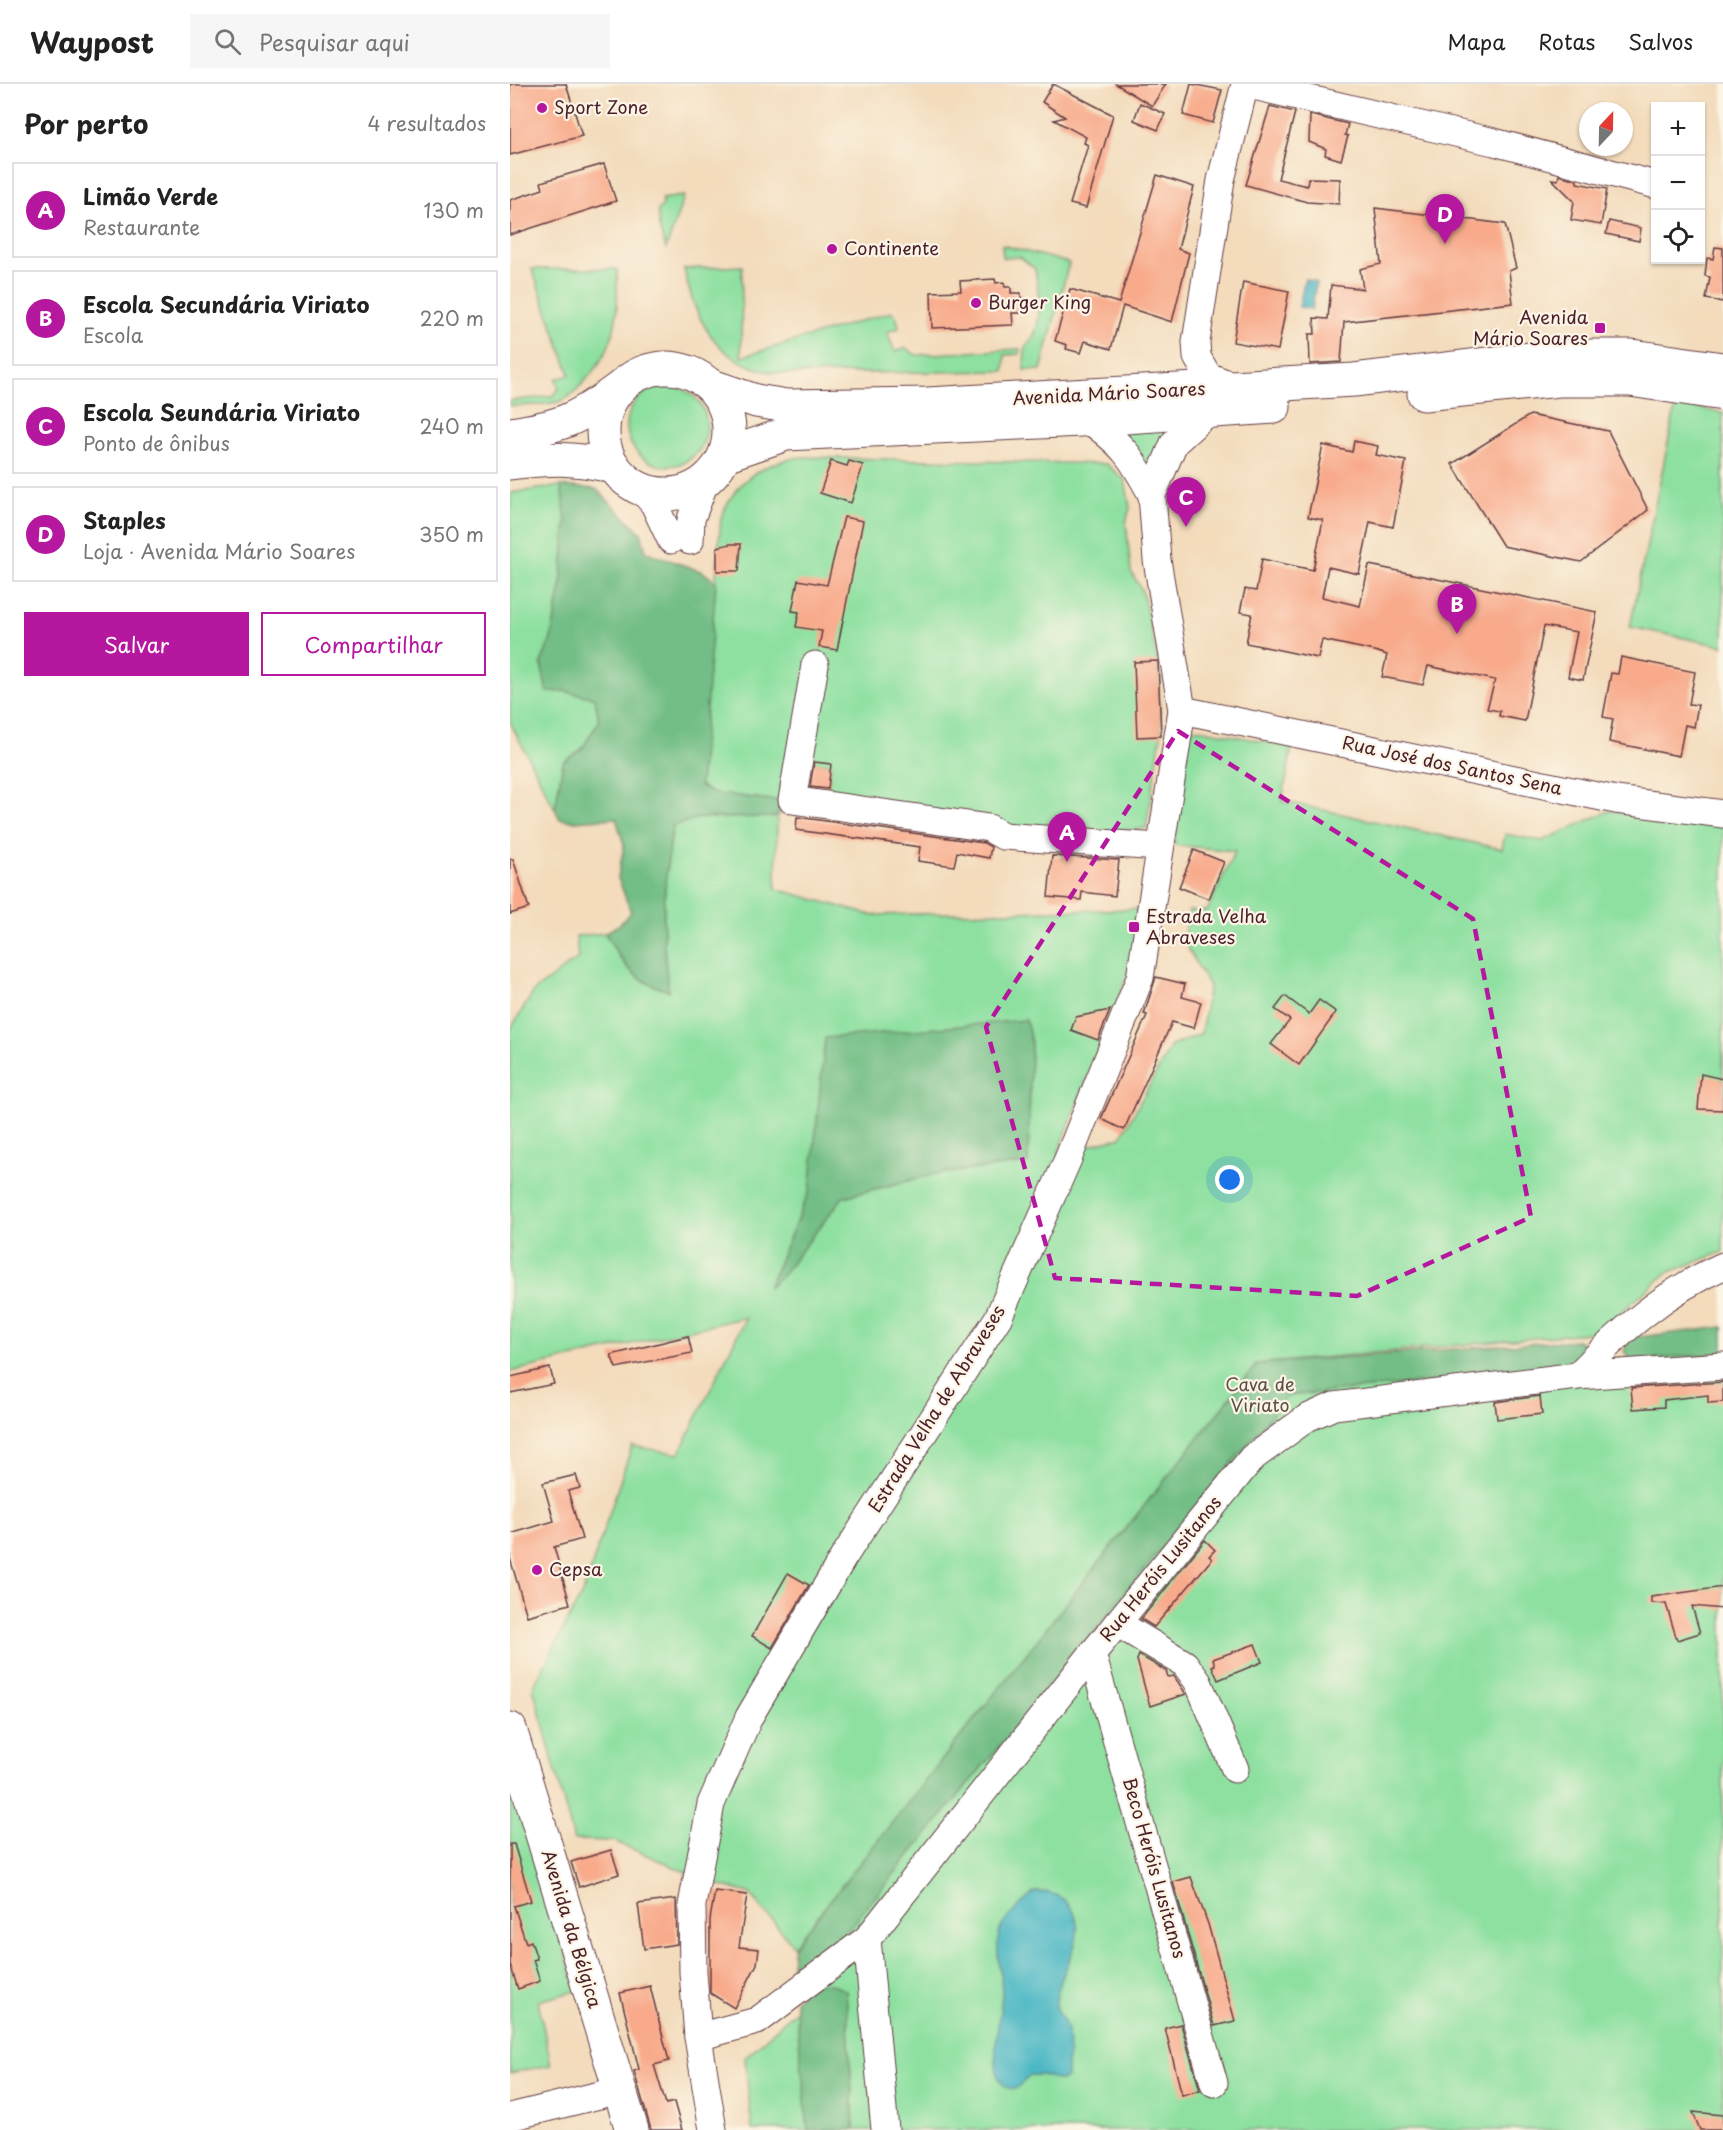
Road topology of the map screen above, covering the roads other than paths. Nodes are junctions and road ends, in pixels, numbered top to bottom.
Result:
1 (1245, 84) edge
2 (1651, 184) edge
3 (1197, 342) junction
4 (1723, 369) edge
5 (712, 386) junction
6 (1236, 387) junction
7 (618, 389) junction
8 (1153, 391) junction
9 (1723, 394) edge
10 (1208, 411) junction
11 (1089, 420) junction
12 (510, 434) edge
13 (725, 455) junction
14 (510, 463) edge
15 (614, 467) junction
16 (705, 482) junction
17 (640, 488) junction
18 (1152, 495) junction
19 (815, 665) dead end
20 (1182, 710) junction
21 (1723, 814) edge
22 (1159, 847) junction
23 (1723, 1266) edge
24 (1723, 1366) edge
25 (1576, 1376) junction
26 (1117, 1623) junction
27 (1092, 1654) junction
28 (510, 1729) edge
29 (1235, 1769) dead end
30 (867, 1939) junction
31 (698, 2037) junction
32 (1214, 2083) dead end
33 (620, 2090) junction
34 (510, 2117) edge
35 (633, 2130) edge
36 (713, 2130) edge
37 (885, 2130) edge

1 - 2 street
1 - 3 street
3 - 6 street
3 - 8 street
4 - 6 main road, Avenida Mário Soares
5 - 7 main road
5 - 8 main road, Avenida Mário Soares
5 - 13 main road
6 - 8 main road, Avenida Mário Soares
7 - 12 main road
7 - 15 main road
9 - 10 main road, Avenida Mário Soares
10 - 11 main road, Avenida Mário Soares
10 - 18 street
11 - 13 main road, Avenida Mário Soares
11 - 18 street
13 - 16 main road
14 - 15 main road
15 - 17 main road
16 - 17 main road
16 - 17 street
18 - 20 street, Estrada Velha de Abraveses
19 - 22 street
20 - 21 street, Rua José dos Santos Sena
20 - 22 street, Estrada Velha de Abraveses
22 - 31 street, Estrada Velha de Abraveses
23 - 25 street
24 - 25 street, Rua Heróis Lusitanos
25 - 26 street, Rua Heróis Lusitanos
26 - 27 street, Rua Heróis Lusitanos
26 - 29 street
27 - 30 street, Rua Heróis Lusitanos
27 - 32 street, Beco Heróis Lusitanos
28 - 33 main road, Avenida da Bélgica
30 - 31 street, Rua Heróis Lusitanos
30 - 37 street
31 - 36 street, Estrada Velha de Abraveses
33 - 34 street
33 - 35 main road, Avenida da Bélgica

